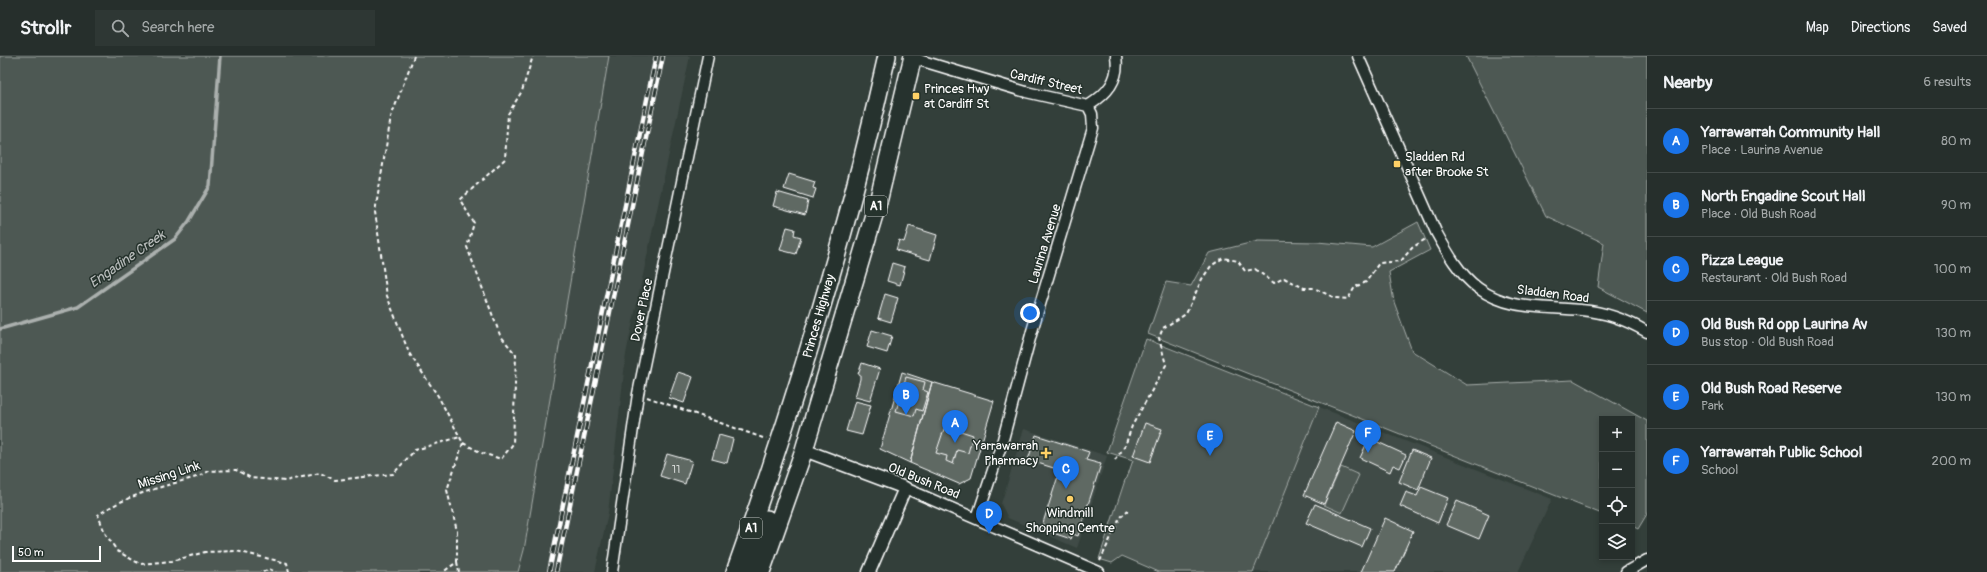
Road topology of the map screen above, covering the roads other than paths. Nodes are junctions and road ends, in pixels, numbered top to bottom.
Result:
1 (708, 56) edge
2 (887, 56) edge
3 (1116, 56) edge
4 (1358, 56) edge
5 (910, 57) edge
6 (1088, 106) junction
7 (1647, 332) edge
8 (796, 395) junction
9 (804, 450) junction
10 (905, 488) junction
11 (977, 518) junction
12 (1647, 560) edge
13 (1099, 567) edge
14 (612, 572) edge
15 (735, 572) edge
16 (748, 572) edge
17 (761, 572) edge
18 (869, 572) edge
19 (1626, 572) edge

1 - 14 street, Dover Place
2 - 8 highway, Princes Highway / A1
3 - 6 street
4 - 7 street, Sladden Road
5 - 6 street, Cardiff Street
5 - 9 highway, Princes Highway / A1
6 - 11 street, Laurina Avenue
8 - 9 highway
8 - 15 highway, Princes Highway / A1
9 - 10 street, Old Bush Road
9 - 16 highway
9 - 17 highway, Princes Highway / A1
10 - 11 street, Old Bush Road
10 - 18 street
11 - 13 street, Old Bush Road
12 - 19 street

